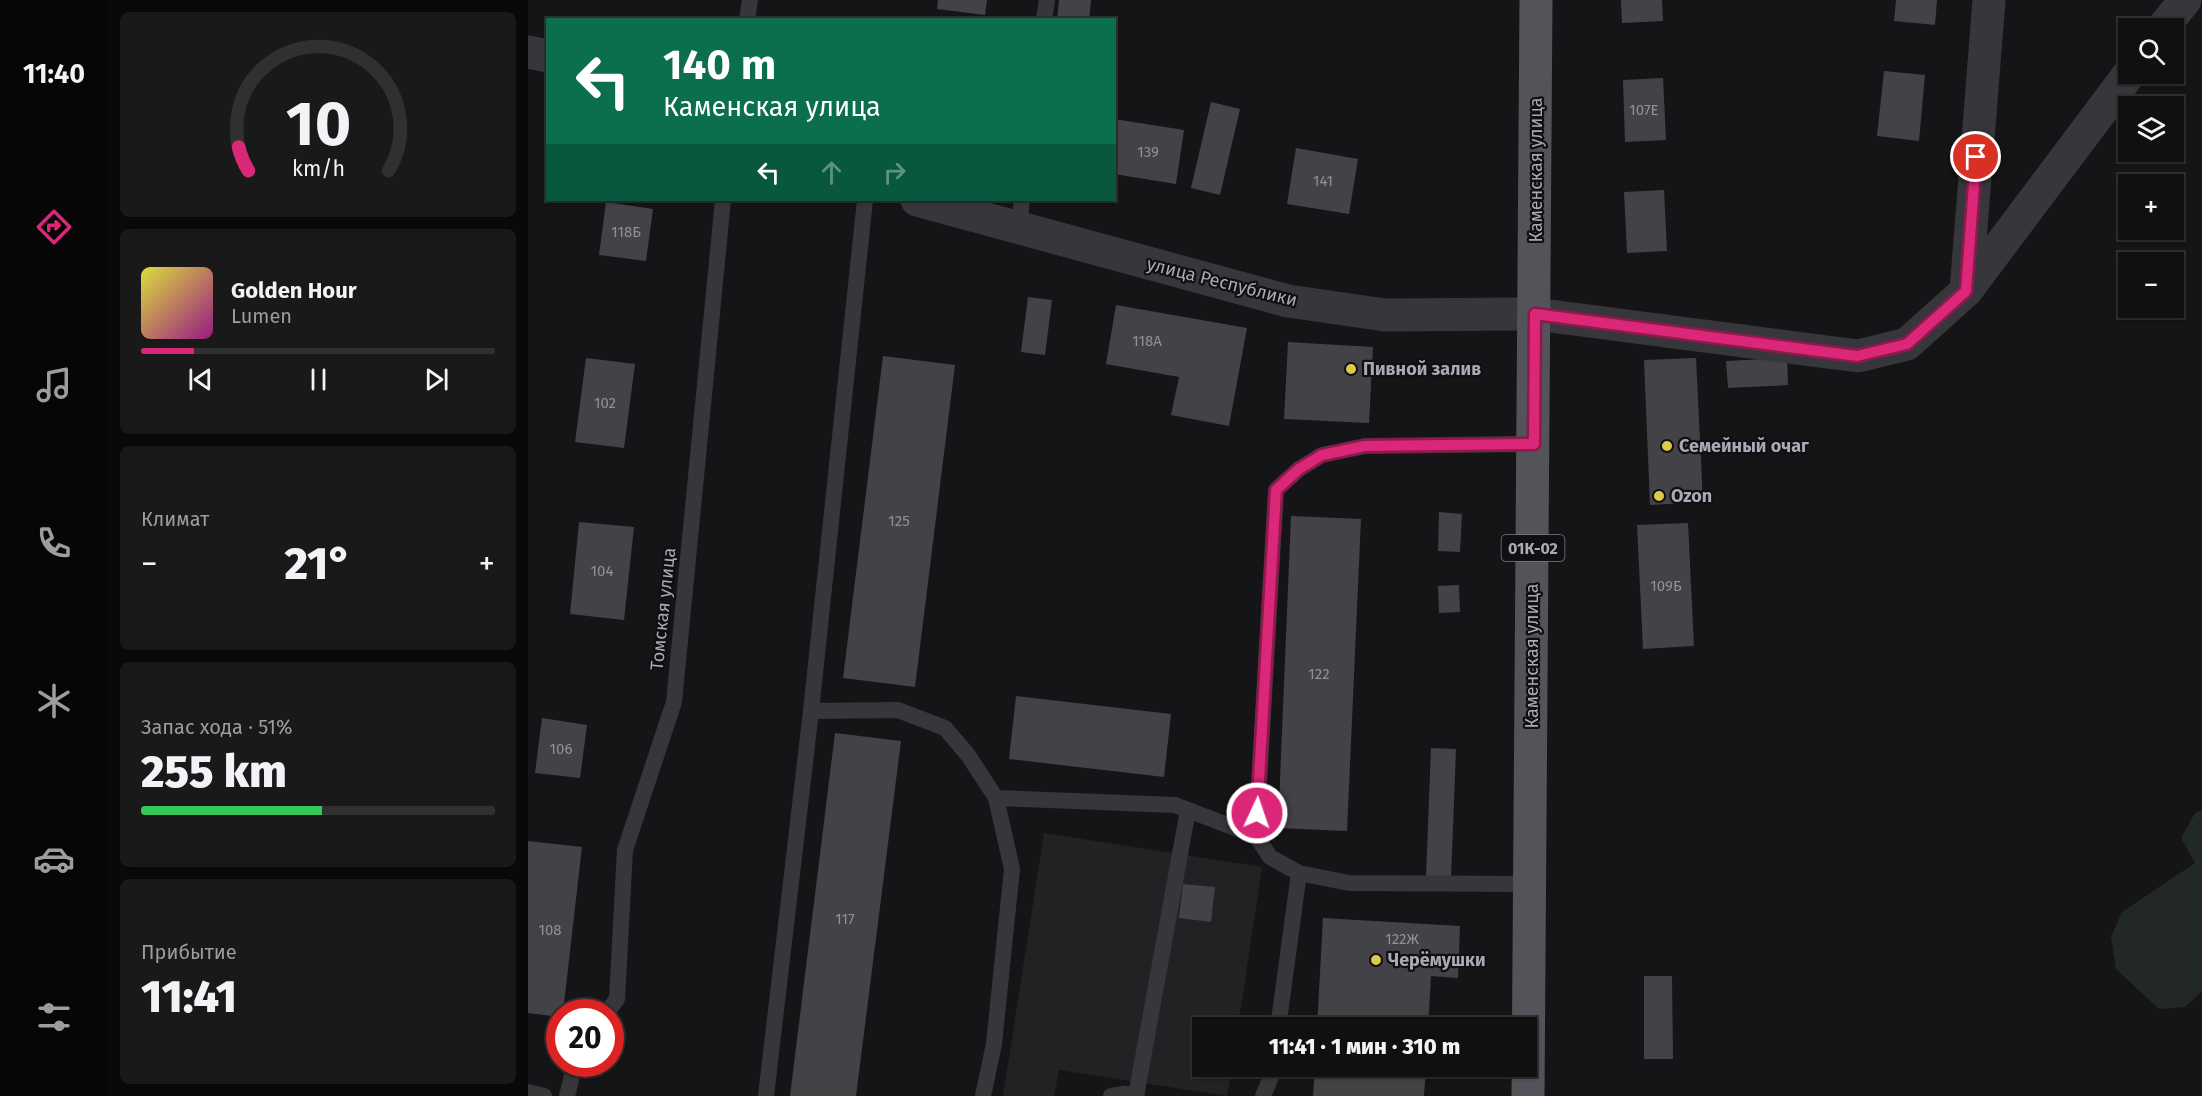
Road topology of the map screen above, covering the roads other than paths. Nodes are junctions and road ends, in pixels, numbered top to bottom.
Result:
1 (751, 0) edge
2 (1047, 0) edge
3 (1536, 0) edge
4 (1989, 0) edge
5 (2185, 0) edge
6 (747, 18) edge
7 (1044, 18) edge
8 (2171, 18) edge
9 (528, 52) edge
10 (546, 56) edge
11 (2122, 84) edge
12 (723, 201) edge
13 (865, 201) edge
14 (925, 201) edge
15 (1020, 213) edge
16 (1966, 291) junction
17 (1535, 314) junction
18 (1534, 444) junction
19 (811, 711) junction
20 (996, 798) junction
21 (1188, 810) junction
22 (1256, 836) junction
23 (1299, 873) junction
24 (1530, 884) junction
25 (617, 999) edge
26 (1279, 1017) edge
27 (572, 1077) edge
28 (1271, 1077) edge
29 (528, 1092) edge
30 (544, 1096) edge
31 (567, 1096) edge
32 (766, 1096) edge
33 (983, 1096) edge
34 (1111, 1096) edge
35 (1136, 1096) edge
36 (1263, 1096) edge
37 (1528, 1096) edge

1 - 6 lane
2 - 7 lane
3 - 17 main road, Каменская улица / 01К-02
4 - 16 street
5 - 8 street
9 - 10 street
11 - 16 street, улица Республики
12 - 25 lane, Томская улица
13 - 19 lane
14 - 15 street, улица Республики
15 - 17 street, улица Республики
16 - 17 street, улица Республики
17 - 18 main road, Каменская улица / 01К-02
18 - 22 lane
18 - 24 main road, Каменская улица / 01К-02
19 - 20 lane
19 - 32 lane
20 - 21 lane
20 - 33 lane
21 - 22 lane
21 - 35 lane
22 - 23 lane
23 - 24 lane
23 - 26 lane
24 - 37 main road, Каменская улица / 01К-02
27 - 31 lane
28 - 36 lane
29 - 30 lane
34 - 35 lane

